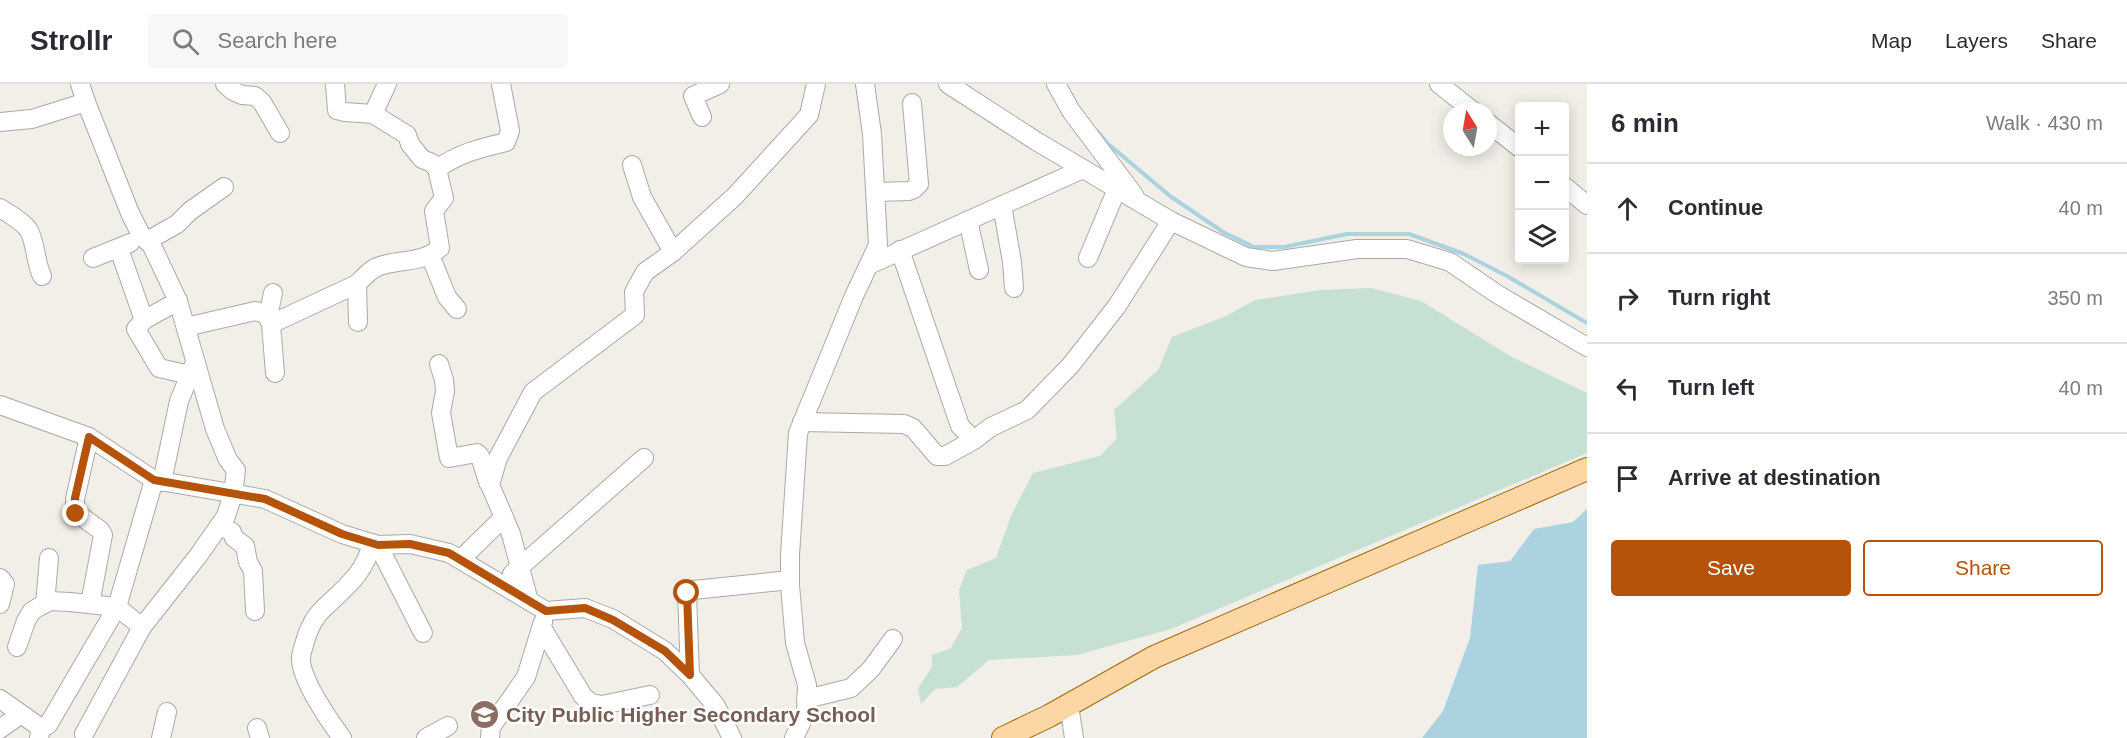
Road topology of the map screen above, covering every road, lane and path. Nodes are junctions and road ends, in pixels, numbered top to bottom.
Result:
1 (80, 84) edge
2 (225, 84) edge
3 (335, 84) edge
4 (387, 84) edge
5 (501, 84) edge
6 (720, 84) edge
7 (816, 84) edge
8 (865, 84) edge
9 (948, 84) edge
10 (1056, 84) edge
11 (1439, 84) edge
12 (86, 102) junction
13 (1462, 102) edge
14 (912, 104) dead end
15 (373, 114) junction
16 (702, 117) dead end
17 (0, 122) edge
18 (1497, 130) edge
19 (280, 134) dead end
20 (1515, 144) edge
21 (632, 165) dead end
22 (437, 169) junction
23 (1083, 169) junction
24 (224, 187) dead end
25 (1117, 189) junction
26 (1569, 190) edge
27 (876, 192) junction
28 (1140, 202) junction
29 (1002, 205) junction
30 (1587, 205) edge
31 (0, 208) edge
32 (968, 220) junction
33 (1171, 221) junction
34 (144, 238) junction
35 (119, 249) junction
36 (900, 250) junction
37 (672, 252) junction
38 (430, 255) junction
39 (93, 258) dead end
40 (1088, 258) dead end
41 (869, 265) junction
42 (979, 270) dead end
43 (42, 276) dead end
44 (357, 284) junction
45 (1014, 288) dead end
46 (273, 293) dead end
47 (178, 300) junction
48 (457, 309) dead end
49 (144, 320) junction
50 (269, 320) junction
51 (358, 322) dead end
52 (186, 327) junction
53 (1587, 347) edge
54 (439, 364) dead end
55 (193, 368) junction
56 (275, 373) dead end
57 (0, 405) edge
58 (802, 422) junction
59 (89, 437) junction
60 (974, 440) junction
61 (644, 458) dead end
62 (1587, 469) edge
63 (158, 481) junction
64 (1587, 484) edge
65 (490, 485) junction
66 (233, 494) junction
67 (504, 517) junction
68 (221, 526) junction
69 (375, 544) junction
70 (49, 558) dead end
71 (461, 559) junction
72 (520, 568) junction
73 (0, 578) edge
74 (790, 580) junction
75 (501, 583) junction
76 (529, 601) junction
77 (0, 604) edge
78 (45, 604) junction
79 (90, 604) junction
80 (117, 607) junction
81 (255, 611) dead end
82 (544, 620) junction
83 (142, 627) junction
84 (423, 633) dead end
85 (893, 639) dead end
86 (17, 647) dead end
87 (690, 675) junction
88 (1102, 686) junction
89 (650, 695) dead end
90 (0, 699) edge
91 (806, 699) junction
92 (1069, 705) junction
93 (167, 712) dead end
94 (21, 714) junction
95 (448, 726) dead end
96 (0, 729) edge
97 (40, 733) edge
98 (84, 734) dead end
99 (161, 738) edge
100 (342, 738) edge
101 (426, 738) edge
102 (490, 738) edge
103 (732, 738) edge
104 (794, 738) edge
105 (1003, 738) edge
106 (1074, 738) edge

1 - 12 street
2 - 19 street
3 - 15 street
4 - 15 street
5 - 22 street
6 - 16 street
7 - 37 street
8 - 27 street
9 - 23 street
10 - 28 street
11 - 13 street
12 - 17 street
12 - 34 street
14 - 27 street
15 - 22 street
18 - 20 street
21 - 37 street
22 - 38 street
23 - 25 street
23 - 29 street
24 - 34 street
25 - 28 street
25 - 40 street
26 - 30 street
27 - 41 street
28 - 33 street
29 - 32 street
29 - 45 street
31 - 43 street
32 - 36 street
32 - 42 street
33 - 53 street
33 - 60 street
34 - 35 street
34 - 47 street
35 - 39 street
35 - 49 street
36 - 41 street
36 - 60 street
37 - 65 street
38 - 44 street
38 - 48 street
41 - 58 street
44 - 50 street
44 - 51 street
46 - 50 street
47 - 49 street
47 - 52 street
49 - 55 street
50 - 52 street
50 - 56 street
52 - 55 street
54 - 65 street
55 - 63 street
55 - 66 street
57 - 59 street
58 - 60 street
58 - 74 street
59 - 63 street
59 - 79 street
61 - 72 street
62 - 88 main road
63 - 66 street
63 - 80 street
64 - 88 main road
65 - 67 street
66 - 68 street
66 - 69 street
67 - 71 street
67 - 72 street
68 - 81 street
68 - 83 street
69 - 71 street
69 - 84 street
69 - 100 street
70 - 78 street
71 - 75 street
72 - 75 street
72 - 76 street
73 - 77 street
74 - 87 street
74 - 91 street
75 - 76 street
76 - 82 street
78 - 79 street
78 - 86 street
79 - 80 street
80 - 83 street
80 - 97 street
82 - 87 street
82 - 89 street
82 - 102 street
83 - 98 street
85 - 91 street
87 - 103 street
88 - 92 main road
90 - 94 street
91 - 104 street
92 - 105 main road
92 - 106 street
93 - 99 street
94 - 96 street
94 - 97 street
95 - 101 street

